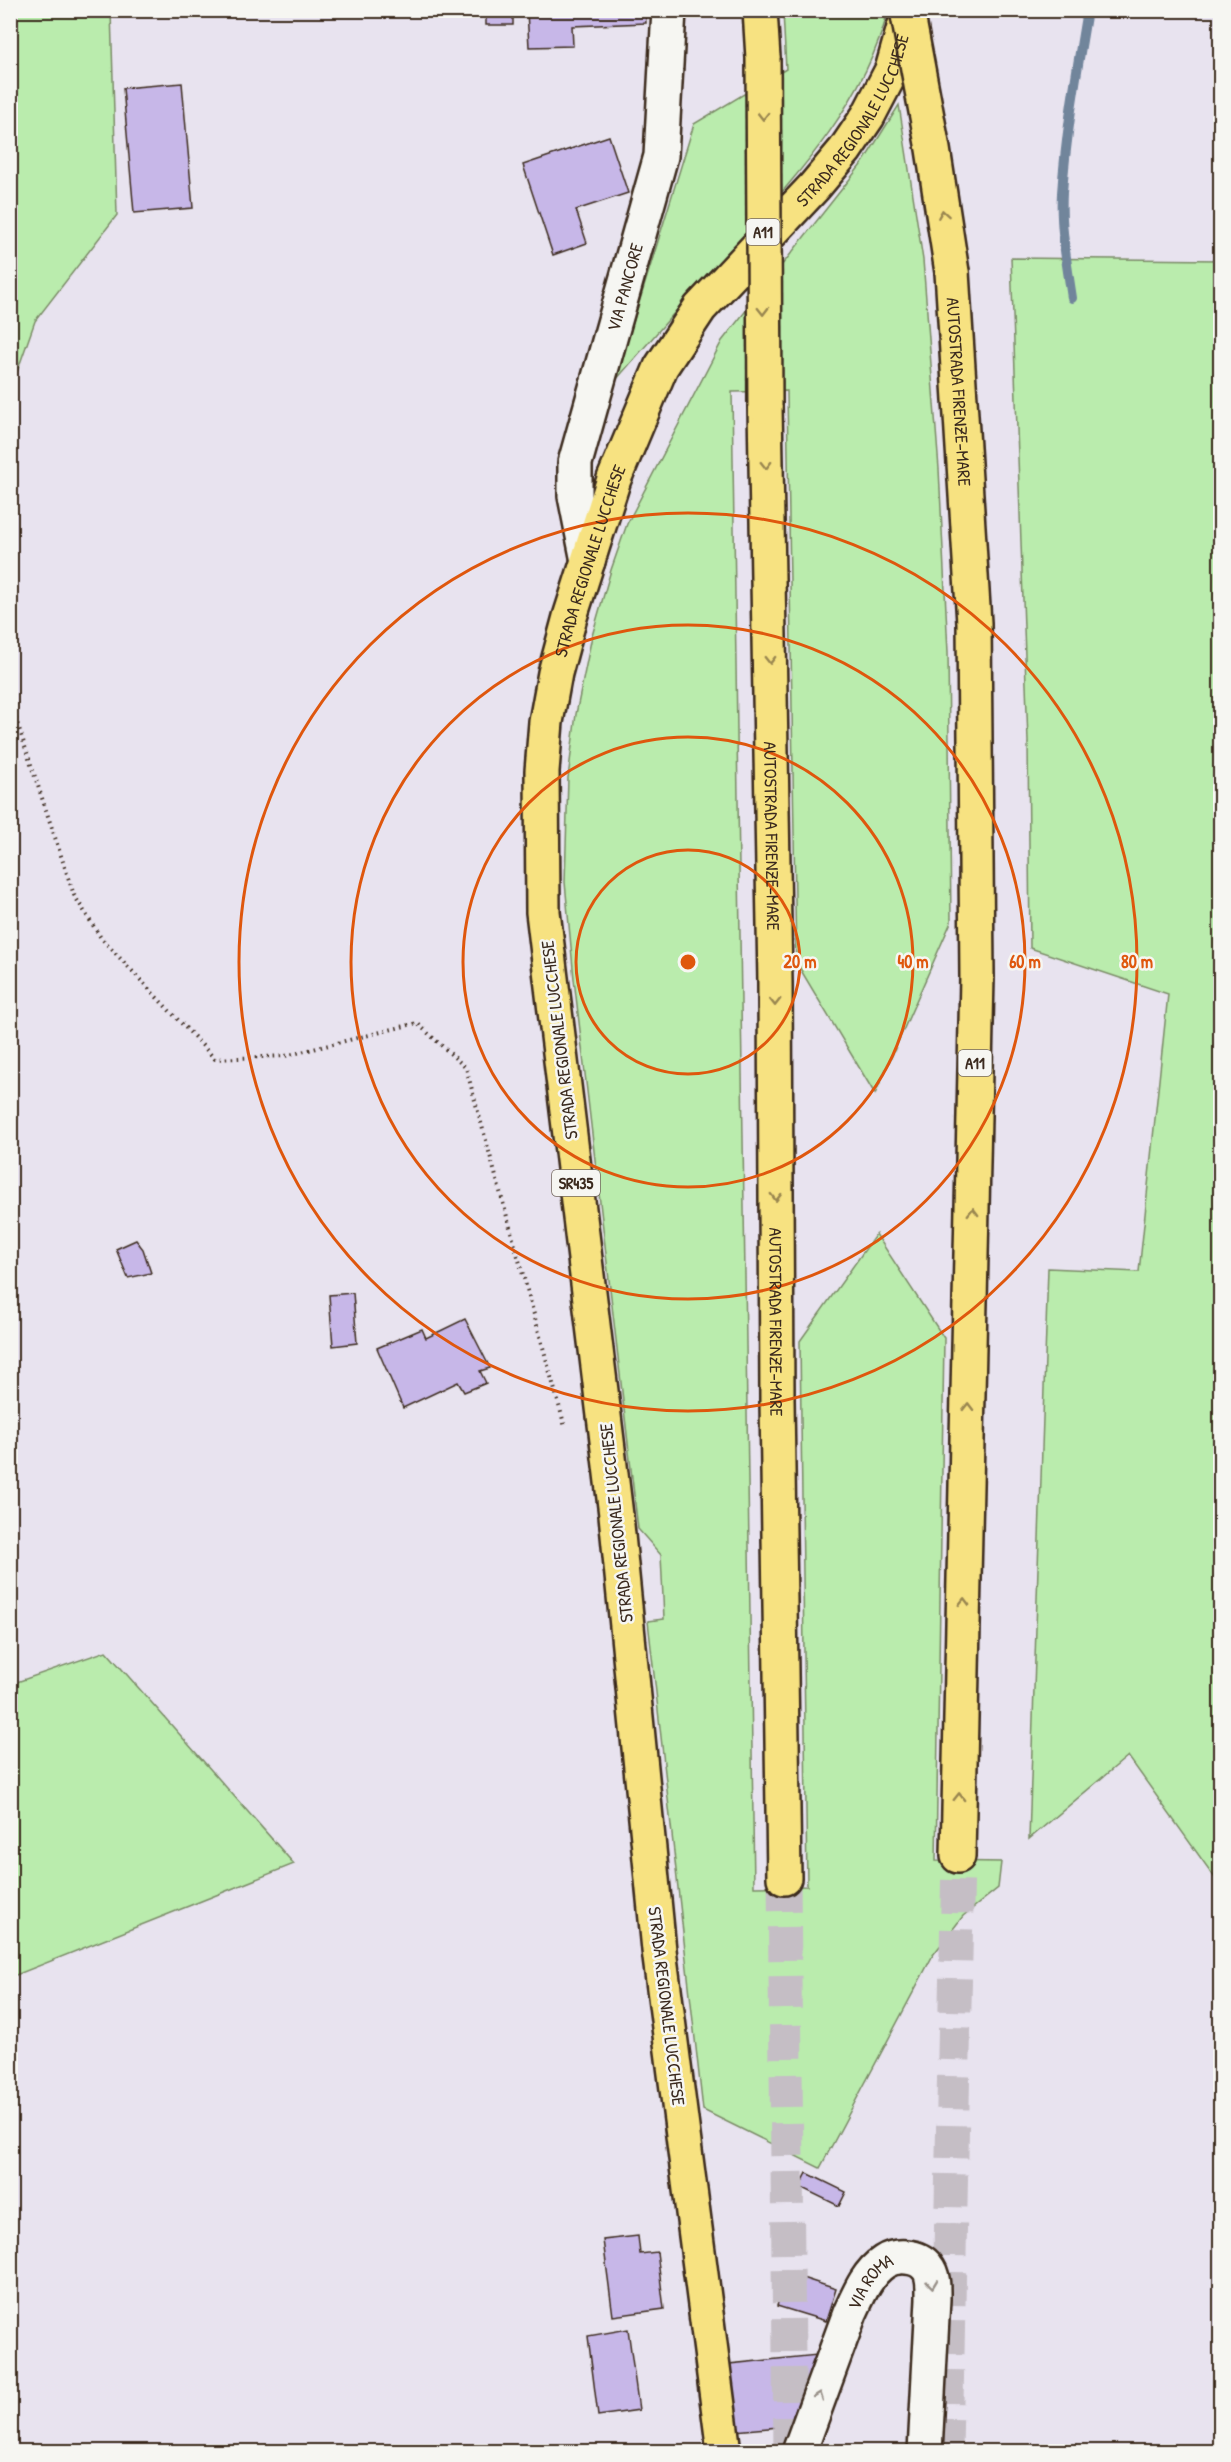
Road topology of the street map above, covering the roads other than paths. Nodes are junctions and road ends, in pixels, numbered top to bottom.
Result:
1 (669, 10) edge
2 (760, 10) edge
3 (908, 10) edge
4 (588, 561) junction
5 (958, 1856) tunnel mouth
6 (784, 1878) tunnel mouth
7 (724, 2451) edge
8 (800, 2451) edge
9 (925, 2451) edge

1 - 4 street, VIA PANCORE
2 -> 6 main road, AUTOSTRADA FIRENZE-MARE / A11, bridge
3 - 4 main road, STRADA REGIONALE LUCCHESE / SR435
5 -> 3 main road, AUTOSTRADA FIRENZE-MARE / A11, bridge
4 - 7 main road, STRADA REGIONALE LUCCHESE / SR435
8 -> 9 street, VIA ROMA

